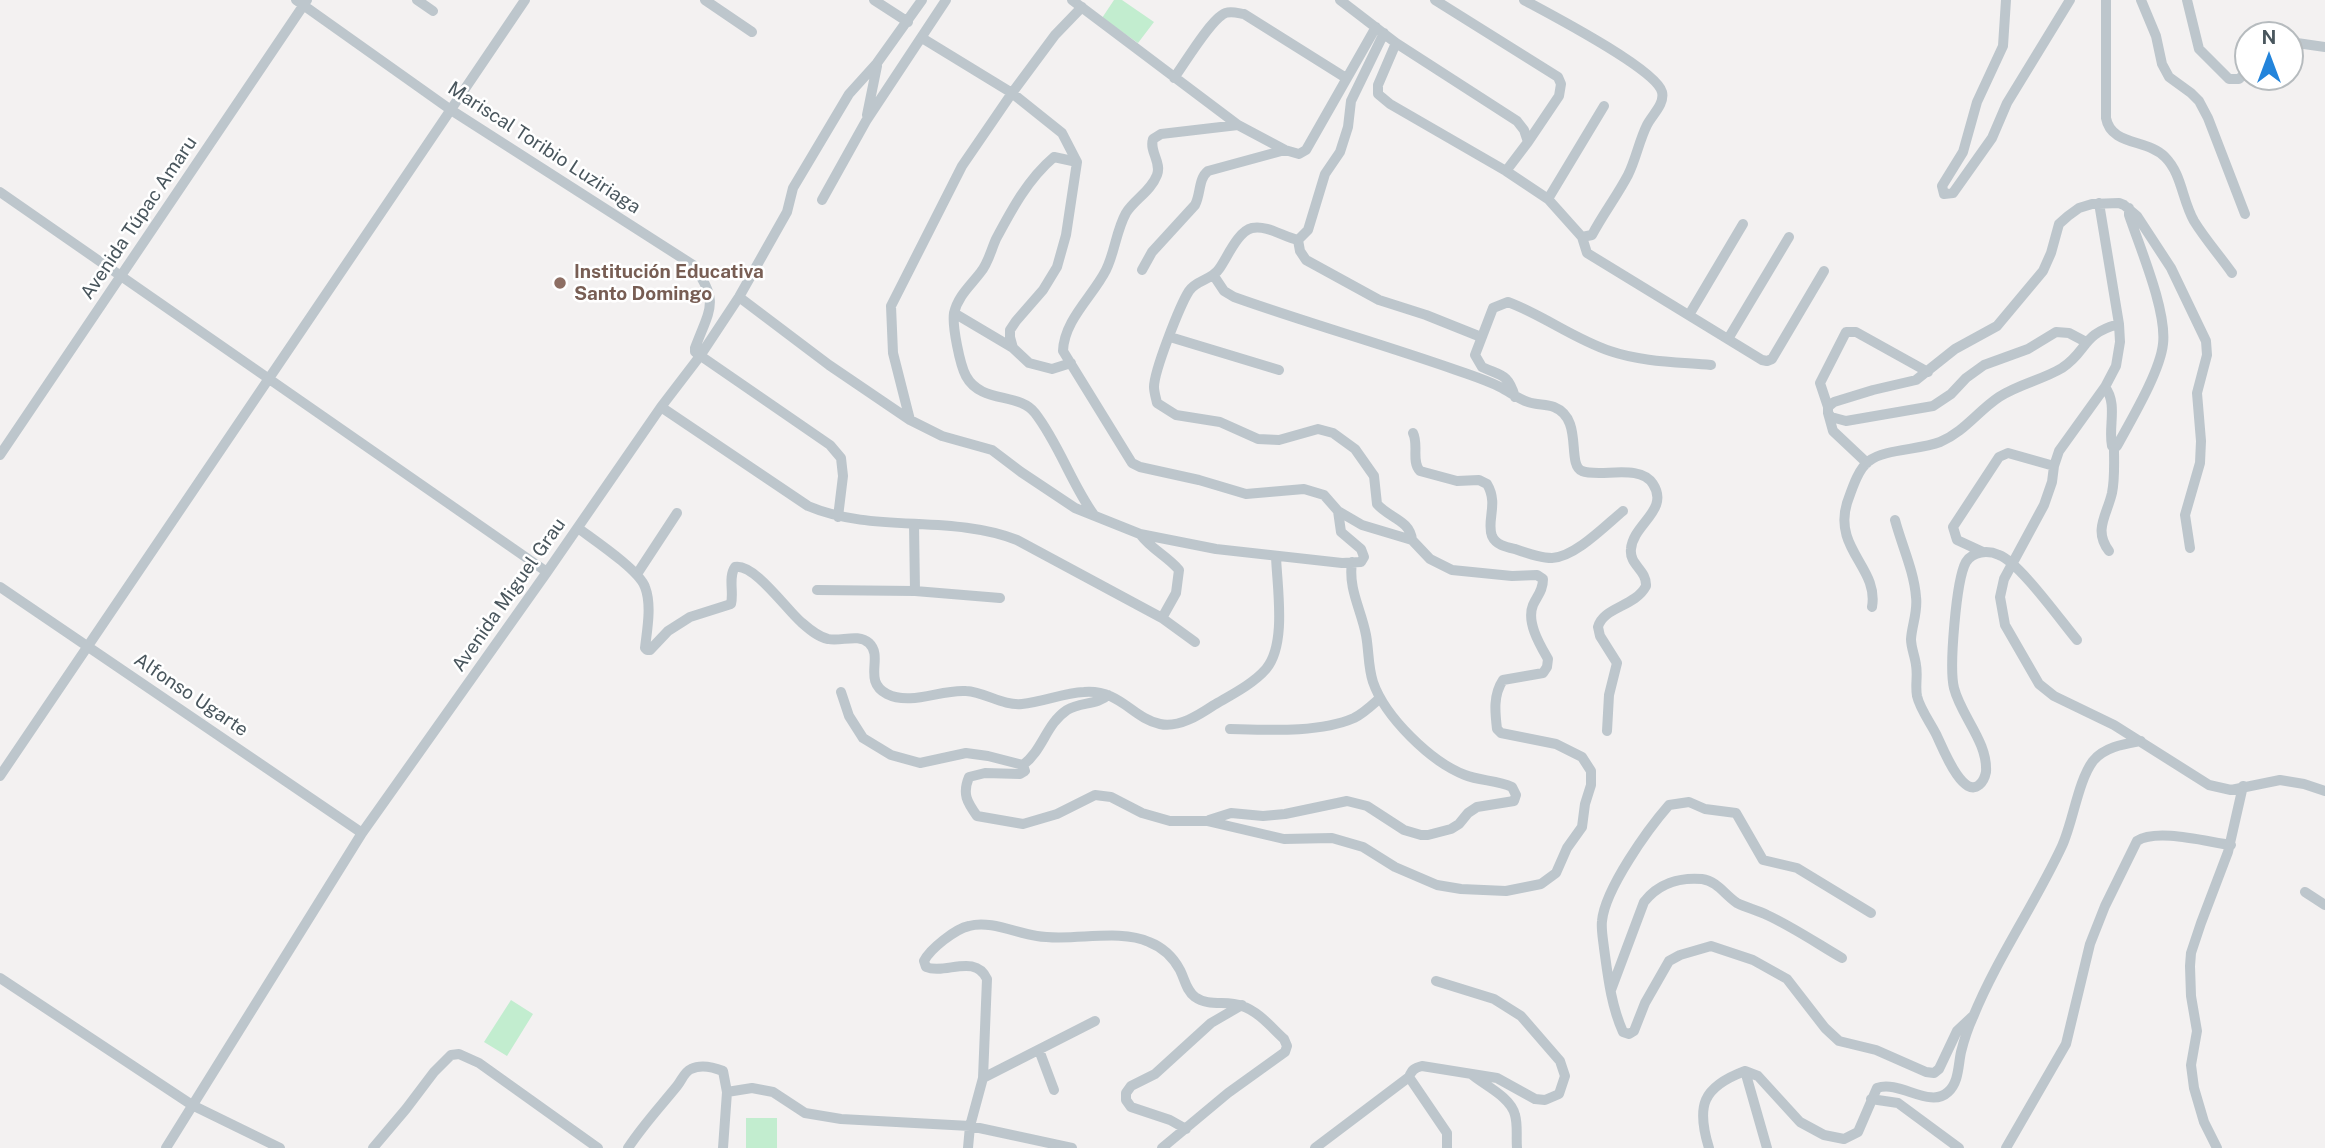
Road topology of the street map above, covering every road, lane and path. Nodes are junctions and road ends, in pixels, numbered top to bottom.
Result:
1 (417, 0) edge
2 (525, 0) edge
3 (705, 0) edge
4 (874, 0) edge
5 (922, 0) edge
6 (946, 0) edge
7 (1340, 0) edge
8 (1435, 0) edge
9 (1524, 0) edge
10 (2006, 0) edge
11 (2070, 0) edge
12 (2106, 0) edge
13 (2141, 0) edge
14 (2187, 0) edge
15 (302, 2) edge
16 (1077, 3) edge
17 (433, 10) dead end
18 (908, 22) junction
19 (1380, 30) junction
20 (752, 32) dead end
21 (922, 38) junction
22 (1396, 43) junction
23 (2304, 44) edge
24 (2325, 47) edge
25 (877, 63) junction
26 (1174, 78) junction
27 (1346, 78) junction
28 (2234, 79) edge
29 (1012, 93) junction
30 (1604, 106) dead end
31 (451, 110) junction
32 (866, 121) junction
33 (1238, 125) junction
34 (1528, 142) junction
35 (1285, 150) junction
36 (1077, 162) junction
37 (1507, 171) junction
38 (0, 192) edge
39 (1548, 199) junction
40 (822, 200) dead end
41 (2099, 203) junction
42 (2129, 208) junction
43 (2245, 214) dead end
44 (1743, 224) dead end
45 (1582, 237) junction
46 (1789, 237) dead end
47 (1298, 240) junction
48 (1142, 270) dead end
49 (1824, 271) dead end
50 (2232, 273) dead end
51 (1214, 276) junction
52 (120, 277) junction
53 (739, 296) junction
54 (954, 313) junction
55 (1689, 315) junction
56 (2119, 324) junction
57 (1170, 337) junction
58 (1481, 337) junction
59 (1728, 339) junction
60 (2086, 342) junction
61 (1013, 348) junction
62 (700, 356) junction
63 (1071, 363) junction
64 (1711, 365) dead end
65 (1279, 370) dead end
66 (1928, 372) junction
67 (270, 380) junction
68 (2105, 387) junction
69 (1516, 397) junction
70 (661, 407) junction
71 (1828, 410) junction
72 (910, 420) junction
73 (1413, 433) dead end
74 (2114, 448) junction
75 (0, 455) edge
76 (1867, 463) junction
77 (2054, 466) junction
78 (1338, 511) junction
79 (1623, 511) dead end
80 (677, 513) dead end
81 (1094, 515) junction
82 (838, 517) junction
83 (1895, 520) dead end
84 (915, 524) junction
85 (578, 528) junction
86 (1140, 534) junction
87 (1412, 540) junction
88 (2190, 548) dead end
89 (2109, 551) dead end
90 (1983, 552) junction
91 (1276, 556) junction
92 (1553, 558) junction
93 (1352, 562) junction
94 (2012, 562) junction
95 (547, 572) junction
96 (637, 574) junction
97 (1544, 579) junction
98 (0, 587) edge
99 (817, 590) dead end
100 (915, 591) junction
101 (1000, 598) dead end
102 (1872, 607) dead end
103 (1162, 618) junction
104 (2077, 640) dead end
105 (1195, 642) dead end
106 (88, 646) junction
107 (841, 692) dead end
108 (1108, 695) junction
109 (1380, 698) junction
110 (1230, 729) dead end
111 (1607, 731) dead end
112 (2141, 741) junction
113 (1023, 765) junction
114 (0, 776) edge
115 (2243, 786) junction
116 (2325, 791) edge
117 (1207, 821) junction
118 (362, 833) junction
119 (2231, 845) junction
120 (2305, 892) dead end
121 (2325, 905) edge
122 (1871, 913) dead end
123 (1842, 958) dead end
124 (0, 978) edge
125 (1436, 981) dead end
126 (1610, 993) junction
127 (1242, 1005) junction
128 (1973, 1016) junction
129 (1095, 1021) dead end
130 (1039, 1050) junction
131 (1745, 1071) junction
132 (1469, 1073) junction
133 (1409, 1077) junction
134 (983, 1078) junction
135 (1054, 1090) dead end
136 (727, 1092) junction
137 (1871, 1099) junction
138 (191, 1105) junction
139 (971, 1126) junction
140 (1186, 1129) junction
141 (1824, 1135) junction
142 (166, 1148) edge
143 (280, 1148) edge
144 (373, 1148) edge
145 (598, 1148) edge
146 (628, 1148) edge
147 (723, 1148) edge
148 (968, 1148) edge
149 (1072, 1148) edge
150 (1162, 1148) edge
151 (1315, 1148) edge
152 (1447, 1148) edge
153 (1517, 1148) edge
154 (1709, 1148) edge
155 (1766, 1148) edge
156 (1826, 1148) edge
157 (1959, 1148) edge
158 (2006, 1148) edge
159 (2217, 1148) edge

1 - 17 street
2 - 31 street
3 - 20 street
4 - 18 street
5 - 18 street, Avenida Miguel Grau
6 - 21 street
7 - 19 street
8 - 34 street
9 - 45 street
10 - 11 street
12 - 50 street
13 - 43 street
14 - 28 street
15 - 31 street, Mariscal Toribio Luziriaga
15 - 52 street, Avenida Túpac Amaru
16 - 26 street
16 - 29 street
18 - 25 street, Avenida Miguel Grau
19 - 22 street
19 - 27 street
19 - 47 street
21 - 29 street
21 - 32 street
22 - 34 street
22 - 37 street
23 - 24 street
25 - 32 street
25 - 53 street, Avenida Miguel Grau
26 - 27 street
26 - 33 street
27 - 35 street
29 - 36 street
29 - 72 street
30 - 39 street
31 - 62 street, Mariscal Toribio Luziriaga
31 - 67 street
32 - 40 street
33 - 35 street
33 - 63 street
34 - 37 street
35 - 48 street
36 - 54 street
36 - 61 street
37 - 39 street
38 - 52 street
39 - 45 street
41 - 42 street
41 - 56 street
41 - 66 street
42 - 74 street
42 - 88 street
44 - 55 street
45 - 55 street
46 - 59 street
47 - 51 street
47 - 58 street
49 - 59 street
51 - 57 street
51 - 69 street
52 - 67 street
52 - 75 street, Avenida Túpac Amaru
53 - 62 street, Avenida Miguel Grau
53 - 72 street
54 - 61 street
54 - 81 street
55 - 59 street
56 - 60 street
56 - 68 street
57 - 65 street
57 - 87 street
58 - 64 street
58 - 69 street
60 - 71 street
60 - 76 street
61 - 63 street
62 - 70 street, Avenida Miguel Grau
62 - 82 street
63 - 78 street
66 - 71 street
66 - 71 street
67 - 95 street
67 - 106 street
68 - 74 street
68 - 77 street
69 - 111 street
70 - 82 street
70 - 85 street, Avenida Miguel Grau
71 - 76 street
72 - 81 street
73 - 92 street
74 - 89 street
76 - 102 street
77 - 90 street
77 - 94 street
78 - 87 street
78 - 93 street
79 - 92 street
80 - 96 street
81 - 86 street
82 - 84 street
83 - 90 street
84 - 100 street
84 - 103 street
85 - 95 street, Avenida Miguel Grau
85 - 96 street
86 - 91 street
86 - 103 street
87 - 97 street
90 - 94 street
91 - 93 street
91 - 108 street
92 - 97 street
93 - 109 street
94 - 104 street
94 - 112 street
95 - 118 street, Avenida Miguel Grau
96 - 108 street
97 - 117 street
98 - 106 street, Alfonso Ugarte
99 - 100 street
100 - 101 street
103 - 105 street
106 - 114 street
106 - 118 street, Alfonso Ugarte
107 - 113 street
108 - 113 street
109 - 110 street
109 - 117 street
112 - 115 street
112 - 128 street
113 - 117 street
115 - 116 street
115 - 119 street
118 - 138 street, Avenida Miguel Grau
119 - 158 street
119 - 159 street
120 - 121 street
122 - 126 street
123 - 126 street
124 - 138 street
125 - 132 street
126 - 128 street
127 - 134 street
127 - 140 street
127 - 140 street
128 - 137 street
129 - 130 street
130 - 134 street
130 - 135 street
131 - 141 street
131 - 154 street
131 - 155 street
132 - 133 street
132 - 153 street
133 - 151 street
133 - 152 street
134 - 139 street
136 - 139 street
136 - 146 street
136 - 147 street
137 - 141 street
137 - 157 street
138 - 142 street, Avenida Miguel Grau
138 - 143 street
139 - 148 street
139 - 149 street
140 - 150 street
141 - 156 street
144 - 145 street

